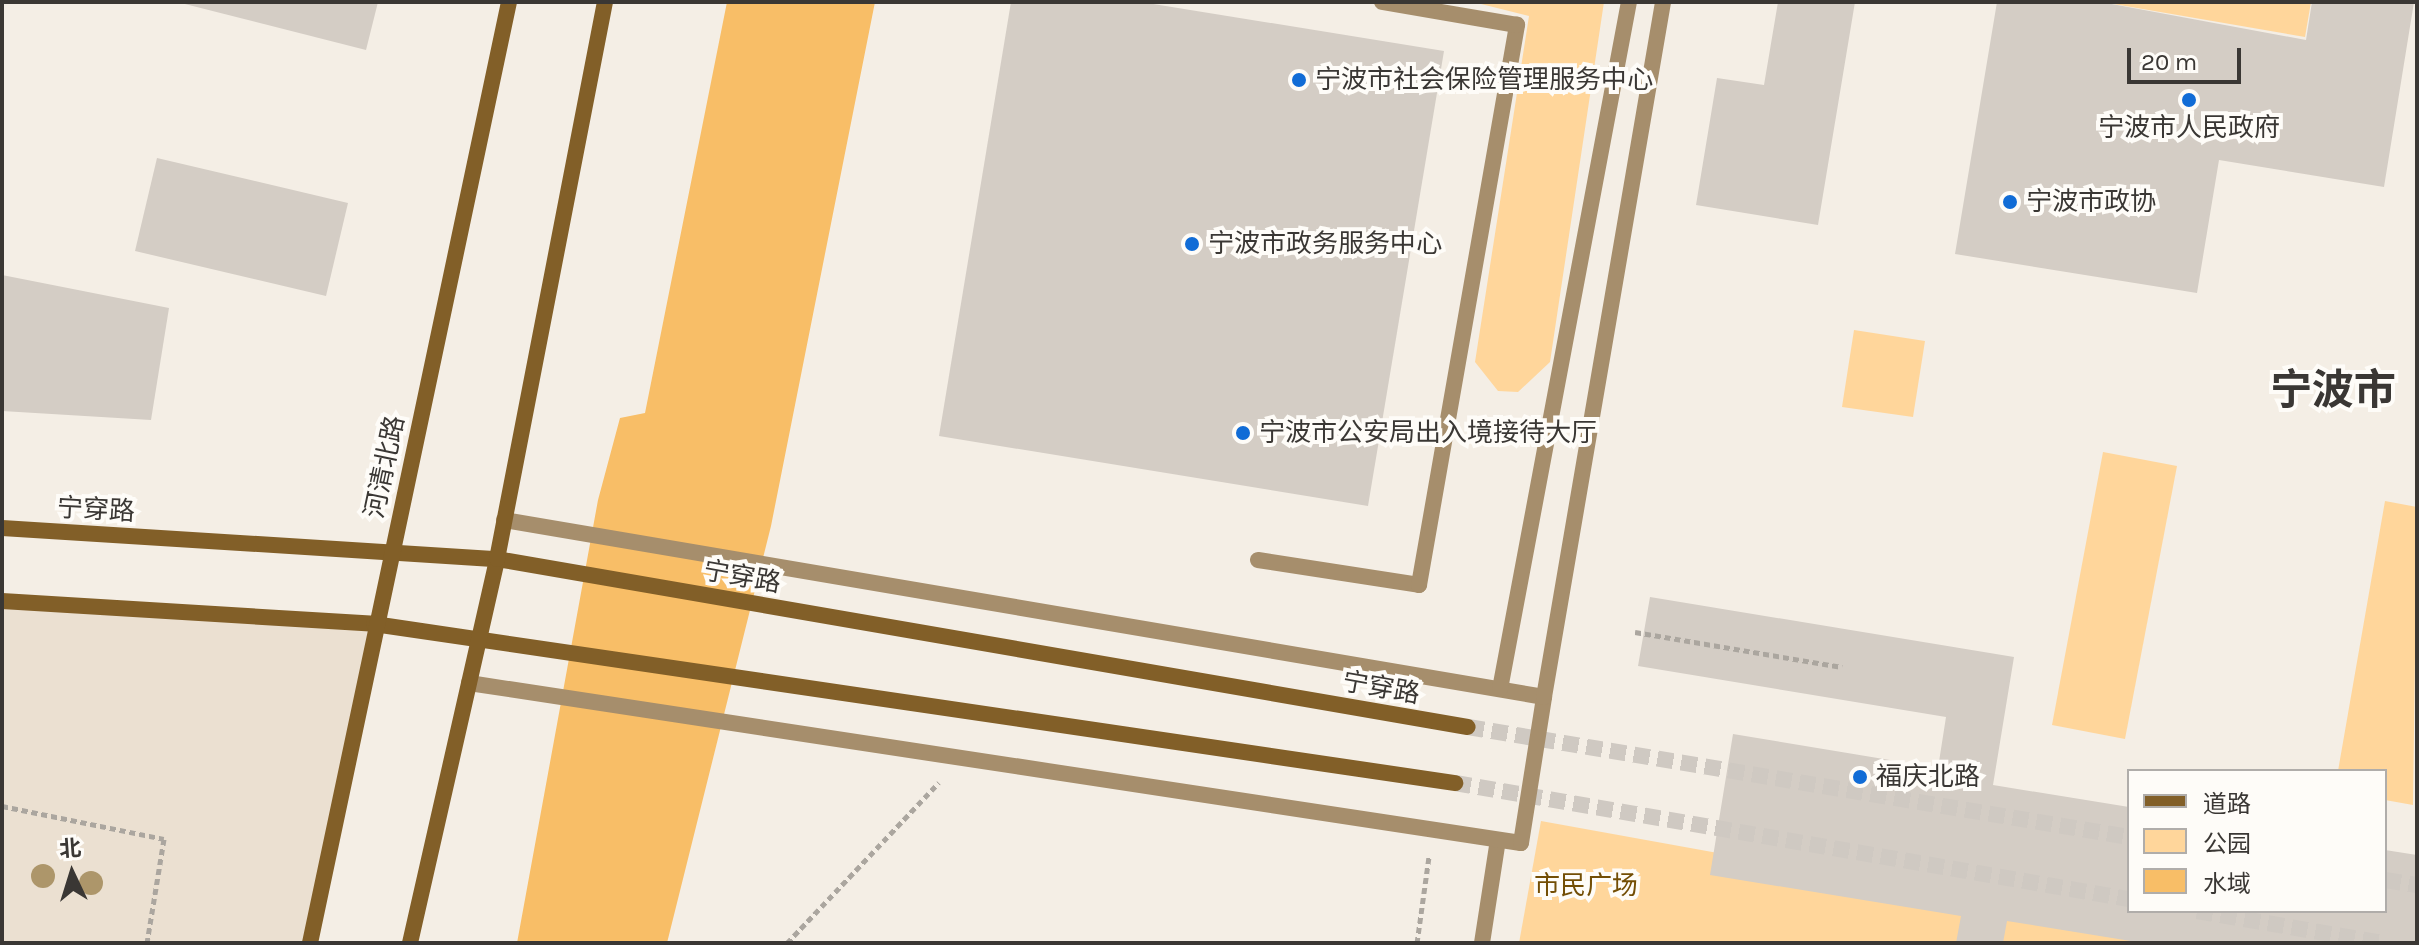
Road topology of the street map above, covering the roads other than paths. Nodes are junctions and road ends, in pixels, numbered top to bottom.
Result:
1 (509, 2) edge
2 (605, 2) edge
3 (1382, 2) edge
4 (1629, 2) edge
5 (1663, 2) edge
6 (504, 520) junction
7 (2, 528) edge
8 (391, 550) junction
9 (497, 559) junction
10 (1258, 560) dead end
11 (2, 601) edge
12 (374, 624) junction
13 (479, 638) junction
14 (469, 683) junction
15 (1500, 689) junction
16 (1544, 697) junction
17 (1468, 727) tunnel mouth
18 (1455, 783) tunnel mouth
19 (1498, 840) junction
20 (310, 943) edge
21 (410, 943) edge
22 (1482, 943) edge

1 - 8 main road, 河清北路
2 - 6 main road
3 - 10 street
4 - 15 street
5 - 16 street
6 - 9 main road
6 - 15 street
7 - 8 main road, 宁穿路
8 - 9 main road, 宁穿路
8 - 12 main road, 河清北路
9 - 13 main road
9 - 17 main road, 宁穿路
11 - 12 main road
12 - 13 main road
12 - 20 main road, 河清北路
13 - 14 main road
13 - 18 main road
14 - 19 street
14 - 21 main road
15 - 16 street
16 - 19 street
19 - 22 street

